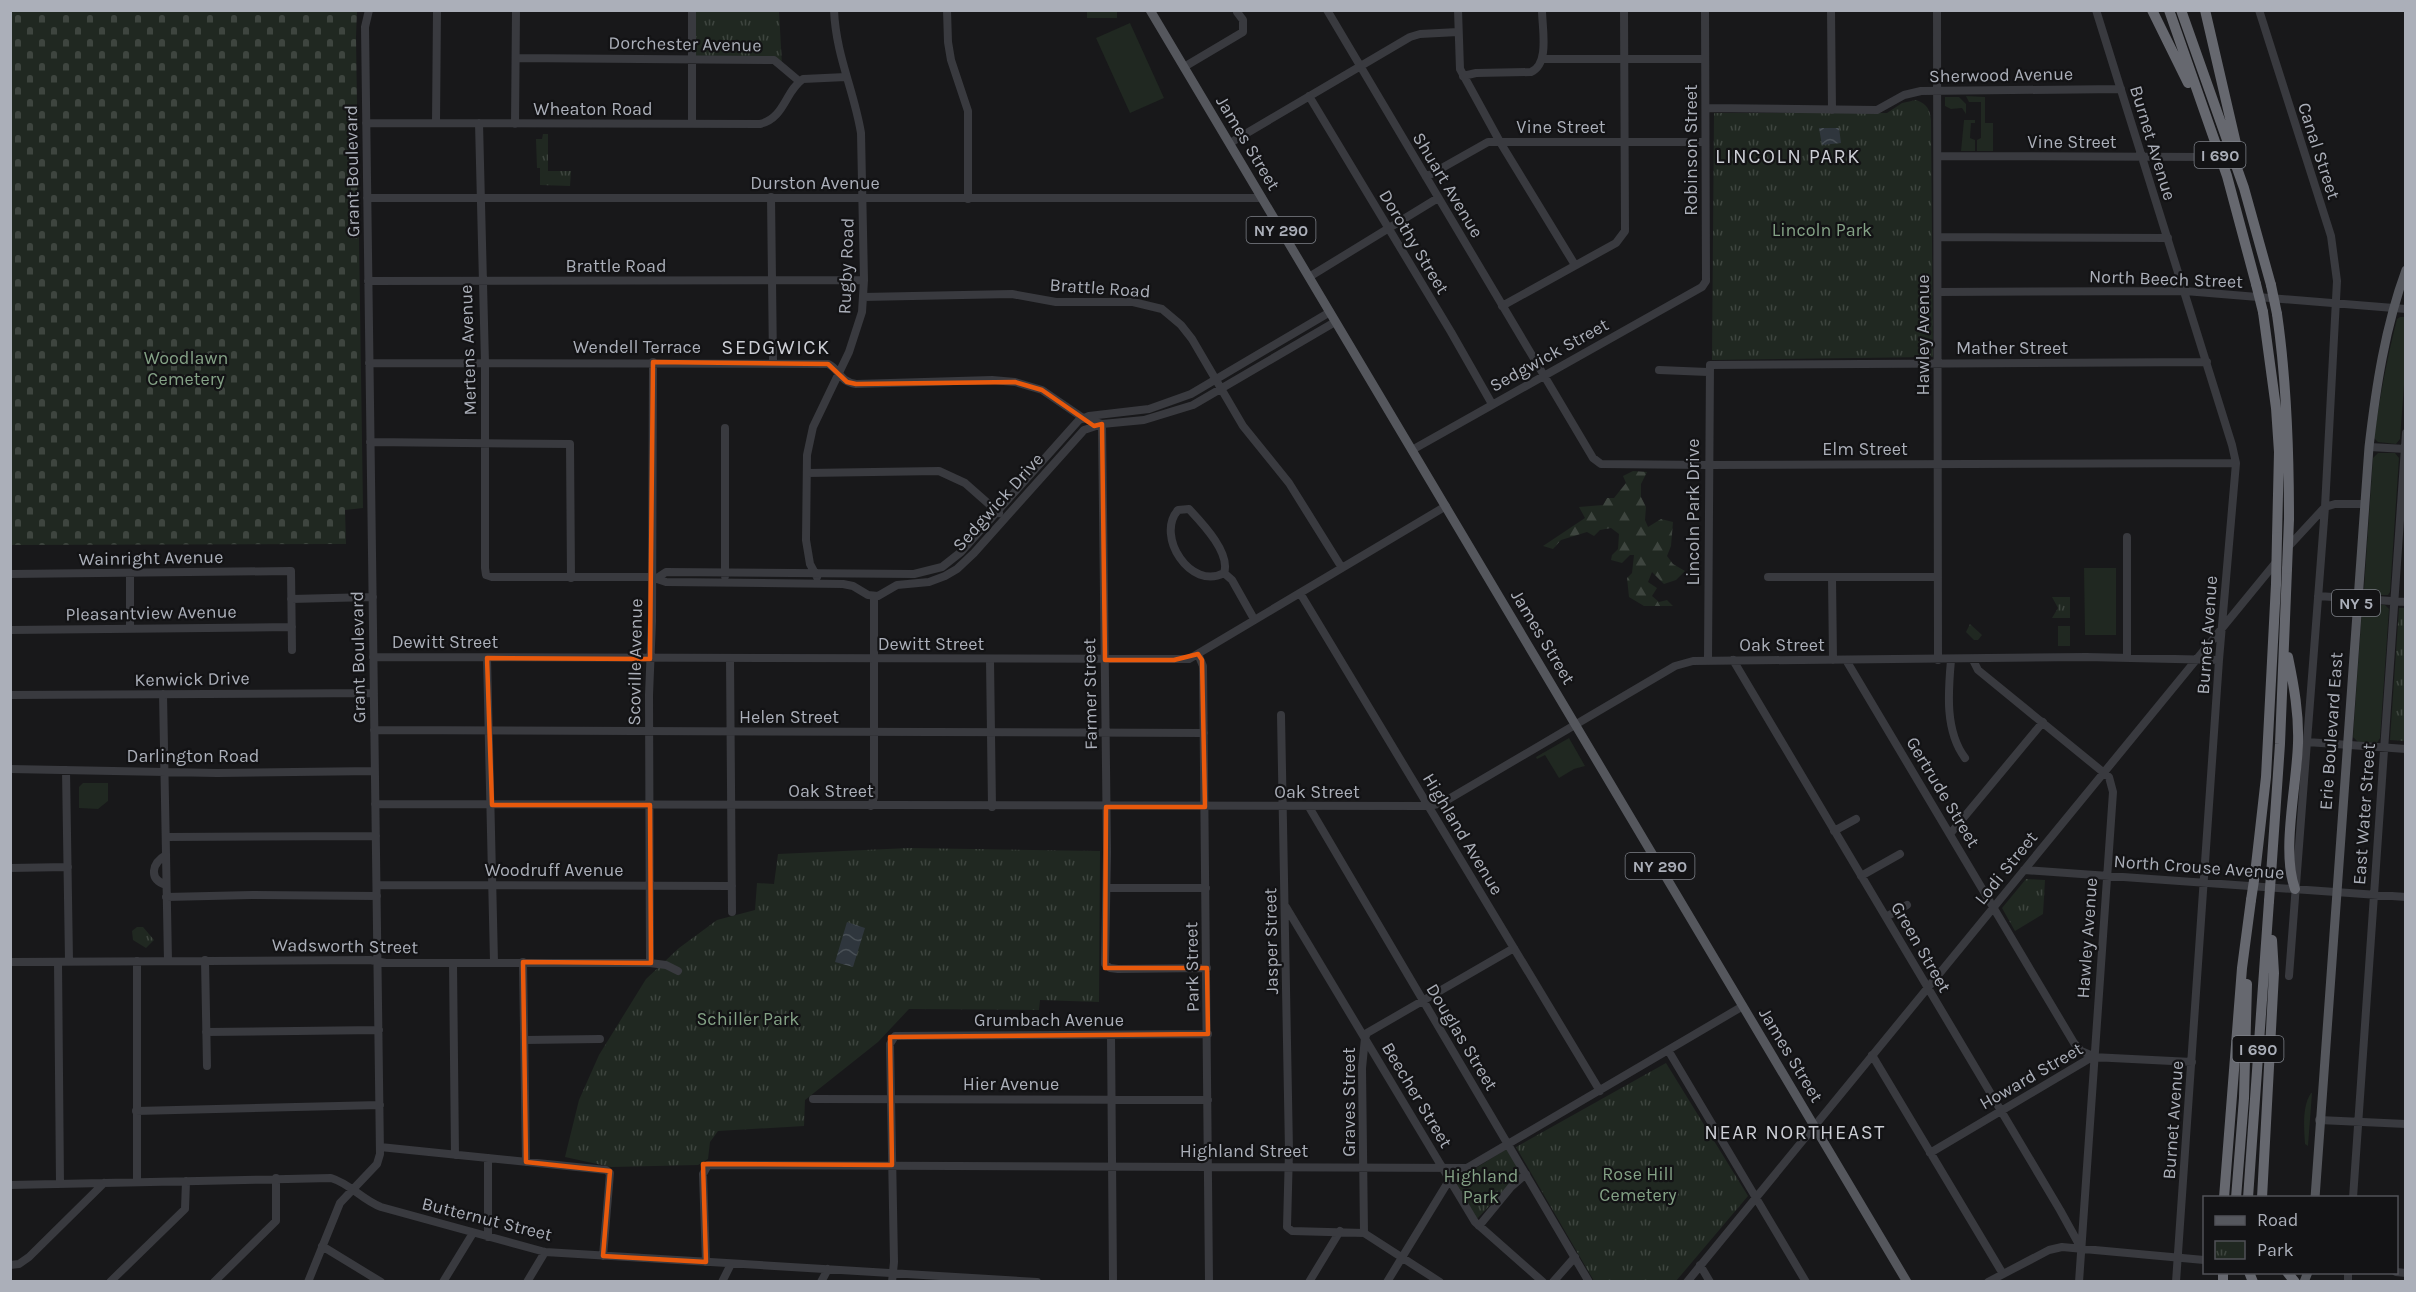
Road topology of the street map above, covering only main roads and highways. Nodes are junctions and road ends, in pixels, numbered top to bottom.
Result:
1 (1150, 10) edge
2 (2152, 10) edge
3 (2169, 10) edge
4 (2181, 10) edge
5 (2205, 10) edge
6 (2207, 121) junction
7 (2244, 188) junction
8 (2406, 270) edge
9 (2285, 642) junction
10 (2295, 889) road end
11 (2251, 900) junction
12 (2269, 902) junction
13 (2222, 1196) edge
14 (2236, 1196) edge
15 (2248, 1196) edge
16 (2262, 1196) edge
17 (2315, 1196) edge
18 (1907, 1281) edge

1 - 18 main road, James Street / NY 290
2 - 6 highway
3 - 6 highway, I 690
4 - 7 highway, I 690
5 - 7 highway
6 - 11 highway, I 690, bridge
7 - 9 highway, I 690, bridge
8 - 17 main road, Erie Boulevard East / NY 5
9 - 10 highway
9 - 12 highway, I 690, bridge
11 - 13 highway, I 690
11 - 14 highway
12 - 15 highway, I 690
12 - 16 highway

